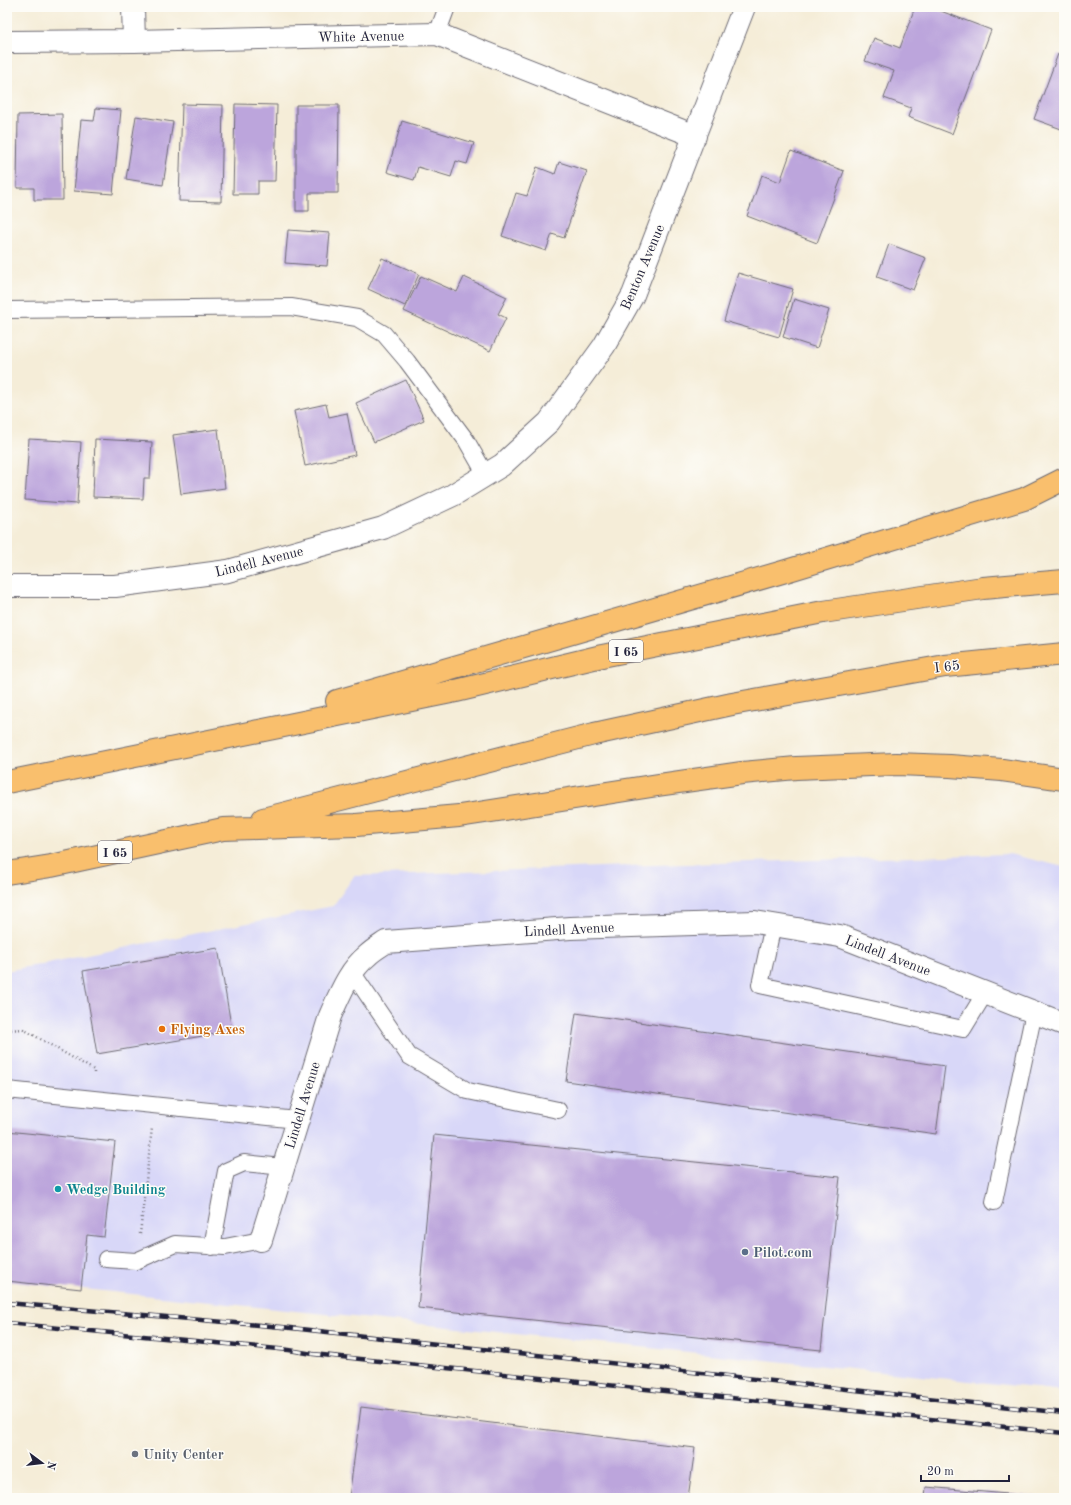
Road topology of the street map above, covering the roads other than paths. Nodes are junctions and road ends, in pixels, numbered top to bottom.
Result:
1 (133, 7) edge
2 (448, 7) edge
3 (744, 7) edge
4 (437, 34) junction
5 (134, 41) junction
6 (7, 42) edge
7 (695, 136) junction
8 (7, 310) edge
9 (486, 475) junction
10 (1064, 479) edge
11 (453, 495) joint
12 (1064, 581) edge
13 (7, 586) edge
14 (1064, 654) edge
15 (192, 744) junction
16 (1064, 779) edge
17 (7, 782) edge
18 (223, 829) junction
19 (7, 873) edge
20 (773, 925) junction
21 (352, 972) junction
22 (985, 993) junction
23 (1034, 1012) junction
24 (1064, 1024) edge
25 (7, 1090) edge
26 (558, 1110) dead end
27 (297, 1120) junction
28 (283, 1168) junction
29 (994, 1202) dead end
30 (261, 1240) joint
31 (212, 1247) junction
32 (106, 1259) dead end

1 - 5 street
2 - 4 lane
3 - 7 street, Benton Avenue
4 - 5 street, White Avenue
4 - 7 street, White Avenue
5 - 6 street, White Avenue
7 - 9 street, Benton Avenue
8 - 9 lane
9 - 11 street, Benton Avenue
10 - 15 highway
11 - 13 street, Lindell Avenue
12 - 15 highway, I 65
14 - 18 highway, I 65 / I 65
15 - 17 highway, I 65
16 - 18 highway
18 - 19 highway, I 65
20 - 21 street, Lindell Avenue
20 - 22 street, Lindell Avenue
20 - 22 lane
21 - 26 lane
21 - 27 street, Lindell Avenue
22 - 23 street, Lindell Avenue
23 - 24 street, Lindell Avenue
23 - 29 lane
25 - 27 lane
27 - 28 street, Lindell Avenue
28 - 30 street, Lindell Avenue
28 - 31 lane
30 - 31 lane
31 - 32 lane

